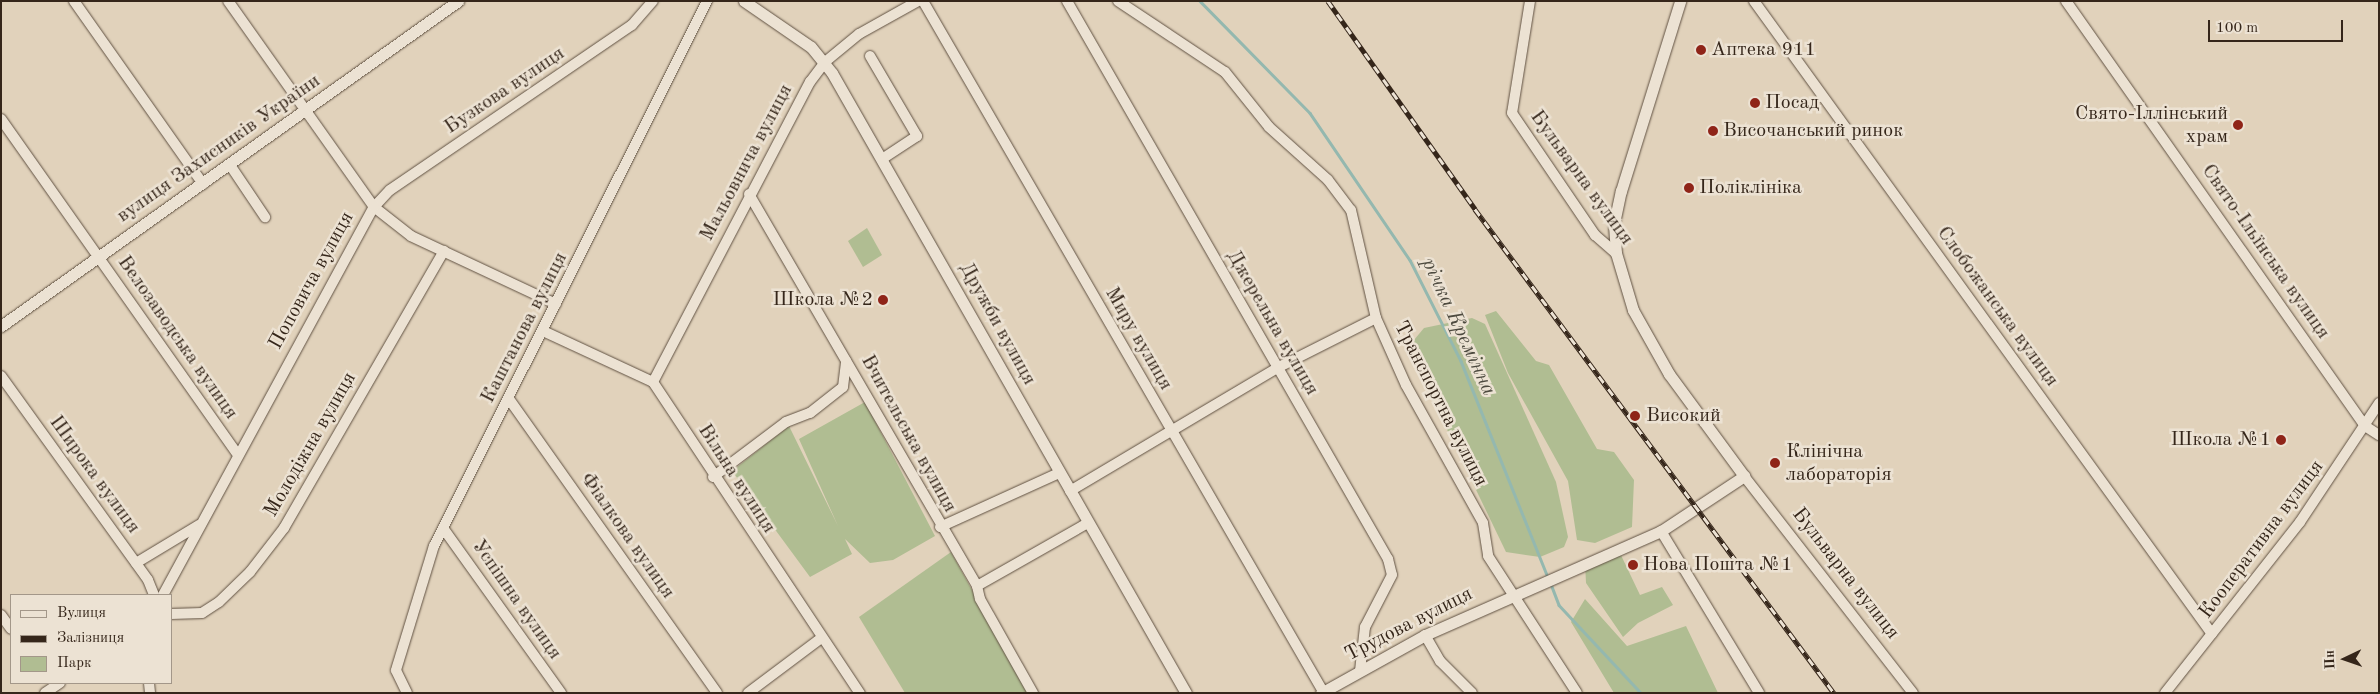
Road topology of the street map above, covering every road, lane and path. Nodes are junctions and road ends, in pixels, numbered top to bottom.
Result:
1 (74, 1) edge
2 (228, 1) edge
3 (458, 1) edge
4 (653, 1) edge
5 (707, 1) edge
6 (744, 1) edge
7 (918, 1) edge
8 (923, 1) edge
9 (1067, 1) edge
10 (1118, 1) edge
11 (1530, 1) edge
12 (1680, 1) edge
13 (1754, 1) edge
14 (2066, 1) edge
15 (870, 56) dead end
16 (825, 62) junction
17 (306, 111) junction
18 (1, 119) edge
19 (882, 159) junction
20 (230, 165) junction
21 (203, 184) junction
22 (749, 194) junction
23 (374, 207) junction
24 (265, 216) dead end
25 (444, 251) junction
26 (1616, 253) junction
27 (99, 258) junction
28 (556, 304) junction
29 (1376, 318) junction
30 (1, 326) edge
31 (543, 331) junction
32 (846, 361) junction
33 (1277, 368) junction
34 (1, 376) edge
35 (653, 382) junction
36 (509, 399) junction
37 (2379, 403) edge
38 (2365, 426) junction
39 (1171, 432) junction
40 (2379, 435) edge
41 (238, 455) junction
42 (1059, 473) junction
43 (1744, 476) junction
44 (712, 478) junction
45 (1070, 491) junction
46 (201, 523) junction
47 (1088, 523) junction
48 (940, 527) junction
49 (444, 528) junction
50 (1661, 531) junction
51 (136, 563) junction
52 (977, 586) junction
53 (1516, 593) junction
54 (153, 594) edge
55 (164, 594) edge
56 (1, 614) edge
57 (172, 614) edge
58 (10, 628) edge
59 (2212, 634) junction
60 (1425, 635) junction
61 (820, 639) junction
62 (1360, 671) junction
63 (1322, 692) edge
64 (407, 693) edge
65 (561, 693) edge
66 (717, 693) edge
67 (748, 693) edge
68 (860, 693) edge
69 (1033, 693) edge
70 (1186, 693) edge
71 (1472, 693) edge
72 (1577, 693) edge
73 (1758, 693) edge
74 (1913, 693) edge
75 (2165, 693) edge

1 - 21 street
2 - 17 street, Поповича вулиця
3 - 17 street, вулиця Захисників України
4 - 23 street, Бузкова вулиця
5 - 28 street, Каштанова вулиця
6 - 16 street, Дружби вулиця
7 - 16 street, Мальовнича вулиця
8 - 39 street, Миру вулиця
9 - 33 street, Джерельна вулиця
10 - 29 street, Транспортна вулиця
11 - 26 street, Бульварна вулиця
12 - 26 street
13 - 59 street, Слобожанська вулиця
14 - 38 street, Свято-Ільїнська вулиця
15 - 19 street
16 - 19 street, Дружби вулиця
16 - 22 street, Мальовнича вулиця
17 - 20 street, вулиця Захисників України
17 - 23 street, Поповича вулиця
18 - 27 street, Велозаводська вулиця
19 - 42 street, Дружби вулиця
20 - 21 street, вулиця Захисників України
20 - 24 street
21 - 27 street, вулиця Захисників України
22 - 32 street, Вчительська вулиця
22 - 35 street, Мальовнича вулиця
23 - 25 street
23 - 41 street, Поповича вулиця
25 - 28 street
25 - 57 street, Молодіжна вулиця
26 - 43 street, Бульварна вулиця
27 - 30 street, вулиця Захисників України
27 - 41 street, Велозаводська вулиця
28 - 31 street, Каштанова вулиця
29 - 33 street
29 - 53 street, Транспортна вулиця
31 - 35 street
31 - 36 street, Каштанова вулиця
32 - 44 street
32 - 48 street, Вчительська вулиця
33 - 39 street
33 - 62 street, Джерельна вулиця
34 - 51 street, Широка вулиця
35 - 44 street, Вільна вулиця
36 - 49 street, Каштанова вулиця
36 - 66 street, Фіалкова вулиця
37 - 38 street, Кооперативна вулиця
38 - 40 street
38 - 59 street, Кооперативна вулиця
39 - 45 street
39 - 63 street, Миру вулиця
41 - 46 street, Поповича вулиця
42 - 45 street, Дружби вулиця
42 - 48 street
43 - 50 street, Трудова вулиця
43 - 74 street, Бульварна вулиця
44 - 61 street, Вільна вулиця
45 - 47 street, Дружби вулиця
46 - 51 street
46 - 55 street, Поповича вулиця
47 - 52 street
47 - 70 street, Дружби вулиця
48 - 52 street, Вчительська вулиця
49 - 64 street, Каштанова вулиця
49 - 65 street, Успішна вулиця
50 - 53 street, Трудова вулиця
50 - 73 street
51 - 54 street, Широка вулиця
52 - 69 street, Вчительська вулиця
53 - 60 street, Трудова вулиця
53 - 72 street, Транспортна вулиця
56 - 58 street
59 - 75 street, Кооперативна вулиця
60 - 62 street, Трудова вулиця
60 - 71 street
61 - 67 street
61 - 68 street, Вільна вулиця
62 - 63 street, Трудова вулиця

